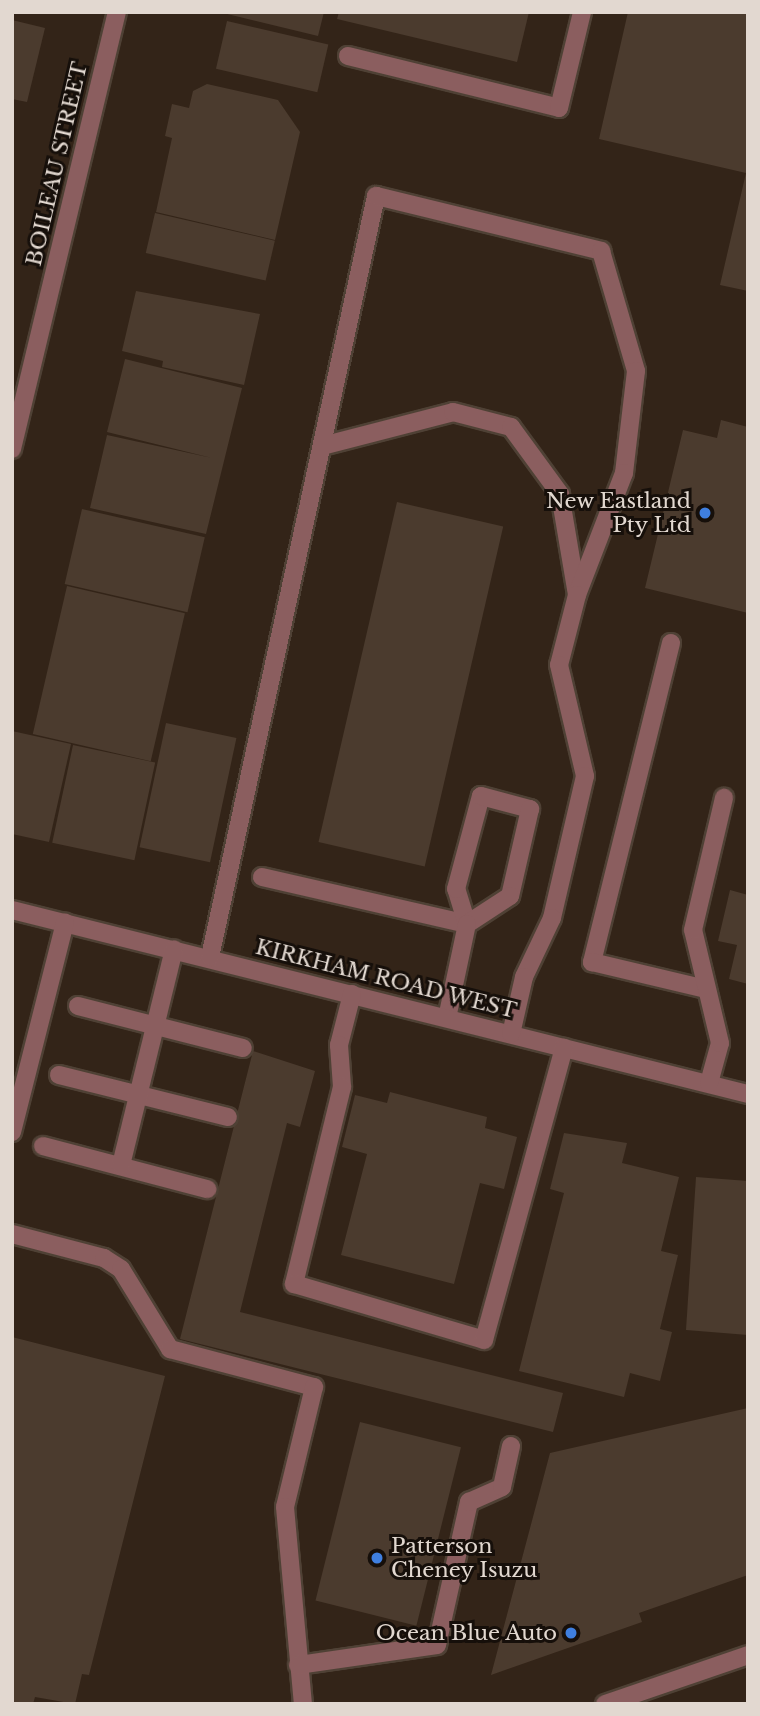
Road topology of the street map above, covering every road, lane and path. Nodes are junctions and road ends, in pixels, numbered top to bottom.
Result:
1 (117, 12) edge
2 (582, 12) edge
3 (348, 56) dead end
4 (322, 446) junction
5 (12, 449) edge
6 (577, 594) junction
7 (671, 643) dead end
8 (724, 798) dead end
9 (262, 877) dead end
10 (12, 910) edge
11 (65, 923) junction
12 (467, 924) junction
13 (174, 949) junction
14 (209, 957) junction
15 (706, 989) junction
16 (352, 994) junction
17 (78, 1006) dead end
18 (447, 1018) junction
19 (156, 1024) junction
20 (511, 1034) junction
21 (243, 1048) dead end
22 (565, 1048) junction
23 (59, 1074) dead end
24 (709, 1083) junction
25 (748, 1094) edge
26 (138, 1095) junction
27 (228, 1117) dead end
28 (12, 1132) edge
29 (43, 1146) dead end
30 (121, 1166) junction
31 (207, 1189) dead end
32 (12, 1234) edge
33 (511, 1446) dead end
34 (748, 1655) edge
35 (298, 1665) junction
36 (303, 1704) edge
37 (605, 1704) edge

1 - 5 street, BOILEAU STREET
2 - 3 street
4 - 6 street
4 - 6 street
4 - 14 street
6 - 20 street
7 - 15 street
8 - 15 street
9 - 12 street
10 - 11 street, KIRKHAM ROAD WEST
11 - 13 street, KIRKHAM ROAD WEST
11 - 28 street
12 - 12 street
12 - 18 street
13 - 14 street, KIRKHAM ROAD WEST
13 - 19 street
14 - 16 street, KIRKHAM ROAD WEST
15 - 24 street
16 - 18 street, KIRKHAM ROAD WEST
16 - 22 street
17 - 19 street
18 - 20 street, KIRKHAM ROAD WEST
19 - 21 street
19 - 26 street
20 - 22 street, KIRKHAM ROAD WEST
22 - 24 street, KIRKHAM ROAD WEST
23 - 26 street
24 - 25 street, KIRKHAM ROAD WEST
26 - 27 street
26 - 30 street
29 - 30 street
30 - 31 street
32 - 35 street
33 - 35 street
34 - 37 street
35 - 36 street

